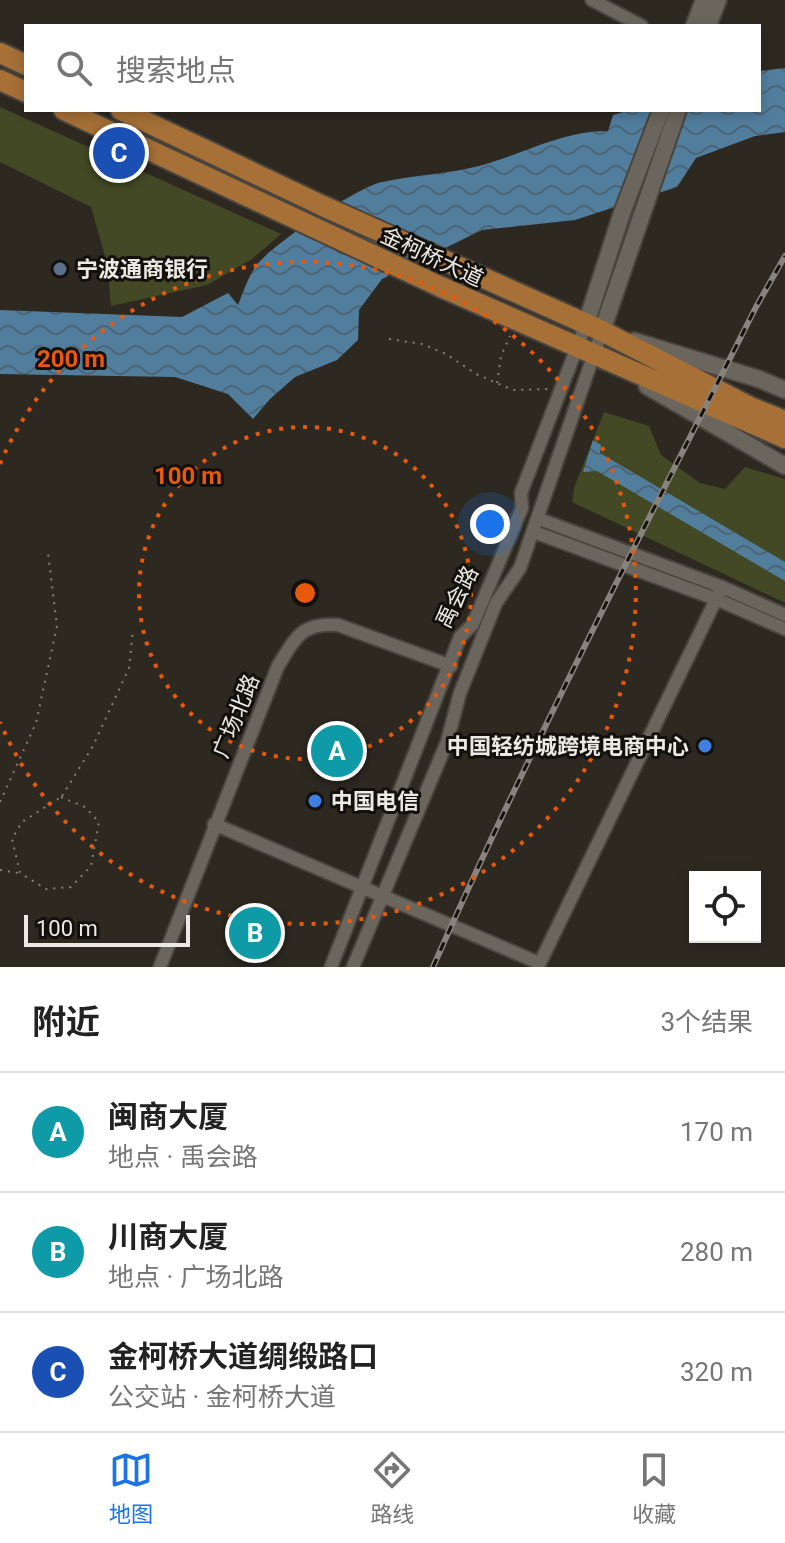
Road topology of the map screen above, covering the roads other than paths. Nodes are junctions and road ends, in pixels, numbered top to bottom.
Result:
1 (592, 0) edge
2 (704, 0) edge
3 (718, 0) edge
4 (638, 24) edge
5 (695, 24) edge
6 (709, 24) edge
7 (0, 53) edge
8 (24, 64) edge
9 (0, 80) edge
10 (24, 91) edge
11 (68, 112) edge
12 (125, 112) edge
13 (660, 112) edge
14 (677, 112) edge
15 (594, 327) junction
16 (585, 352) junction
17 (785, 390) edge
18 (785, 421) edge
19 (785, 438) edge
20 (785, 466) edge
21 (536, 525) junction
22 (722, 587) junction
23 (716, 599) junction
24 (785, 615) edge
25 (785, 629) edge
26 (451, 666) junction
27 (214, 824) junction
28 (362, 886) junction
29 (383, 897) junction
30 (538, 965) edge
31 (160, 967) edge
32 (331, 967) edge
33 (353, 967) edge

1 - 4 street
2 - 5 street
3 - 6 street
7 - 8 main road
9 - 10 main road
11 - 16 main road, 金柯桥大道
12 - 15 main road, 金柯桥大道
13 - 15 street, 禹会路
14 - 15 street, 禹会路
15 - 16 street, 禹会路
15 - 17 street
15 - 18 main road, 金柯桥大道
16 - 19 main road, 金柯桥大道
16 - 20 street
16 - 21 street, 禹会路
16 - 26 street, 禹会路
21 - 22 street
21 - 23 street
21 - 29 street, 禹会路
22 - 23 street
22 - 24 street
23 - 25 street
23 - 30 street
26 - 27 street, 广场北路
26 - 28 street, 禹会路
27 - 28 street
27 - 31 street, 广场北路
28 - 29 street
28 - 32 street, 禹会路
29 - 30 street
29 - 33 street, 禹会路

